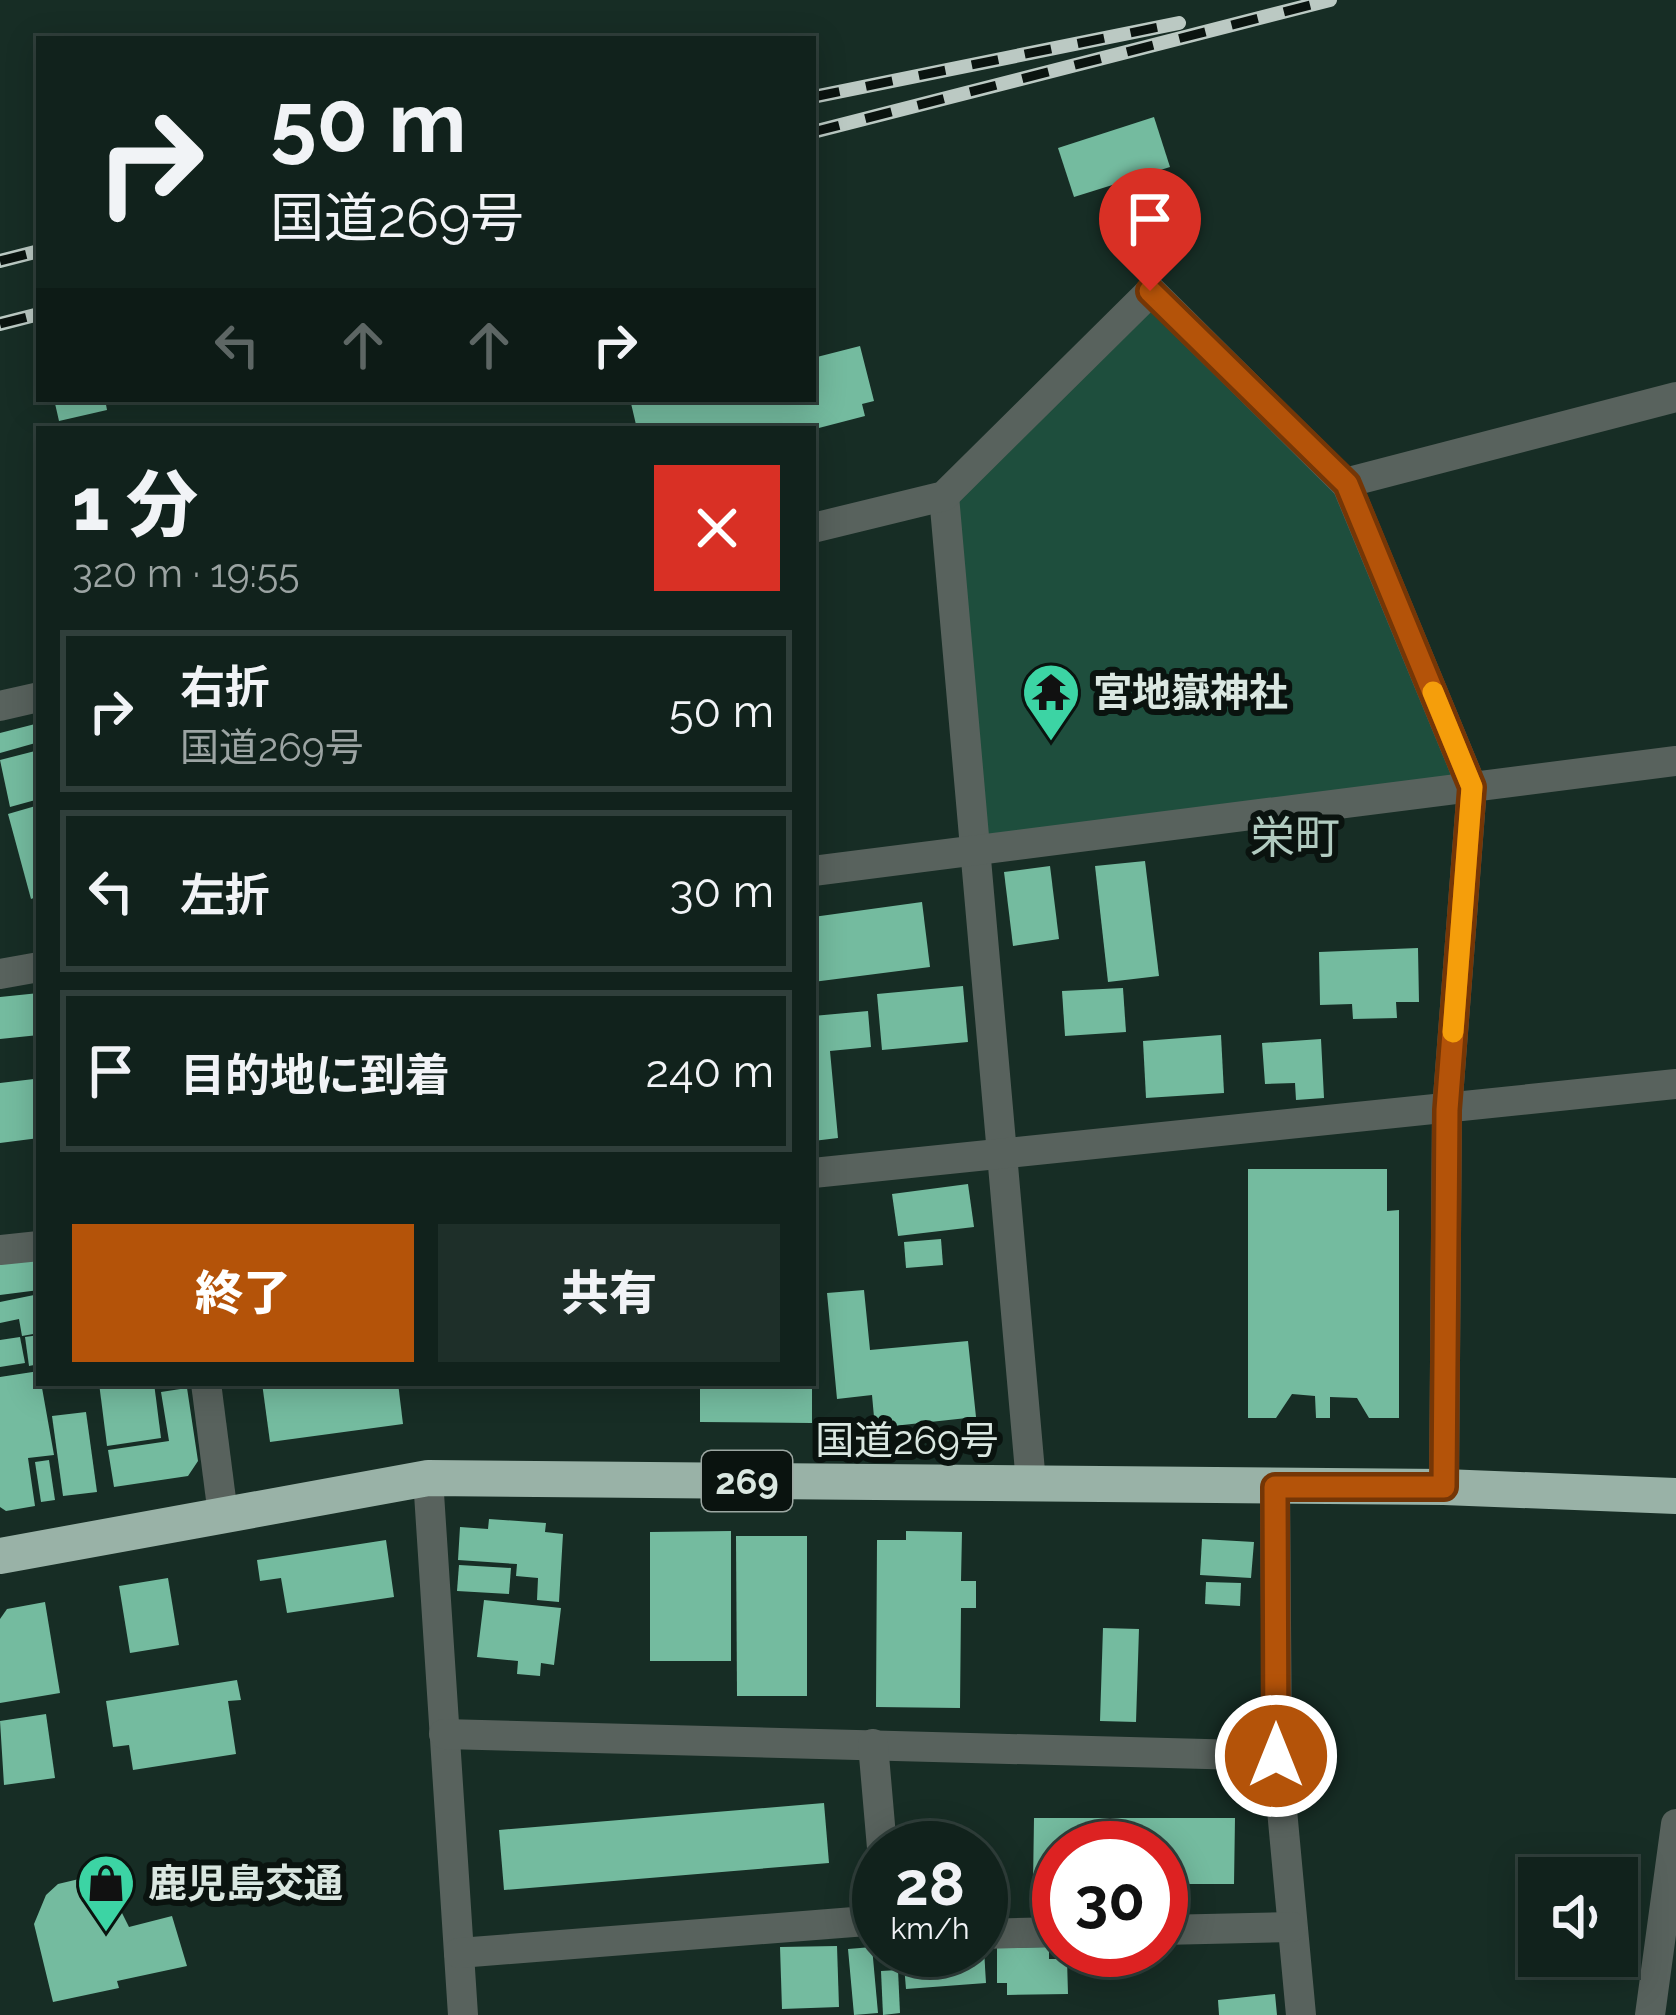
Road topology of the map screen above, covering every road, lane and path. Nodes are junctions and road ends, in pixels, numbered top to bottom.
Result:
1 (1676, 397) edge
2 (1346, 482) junction
3 (944, 496) junction
4 (816, 527) edge
5 (36, 698) edge
6 (0, 706) edge
7 (1676, 761) edge
8 (1472, 787) junction
9 (975, 850) junction
10 (816, 871) edge
11 (36, 968) edge
12 (0, 974) edge
13 (1676, 1084) edge
14 (1447, 1110) junction
15 (1002, 1155) junction
16 (816, 1173) edge
17 (36, 1246) edge
18 (0, 1250) edge
19 (206, 1386) edge
20 (428, 1478) junction
21 (1031, 1484) junction
22 (1275, 1487) junction
23 (1444, 1487) junction
24 (1676, 1496) edge
25 (223, 1515) junction
26 (0, 1556) edge
27 (444, 1734) junction
28 (873, 1744) junction
29 (1276, 1756) junction
30 (880, 1821) edge
31 (1676, 1824) edge
32 (852, 1922) edge
33 (1292, 1927) junction
34 (1188, 1929) edge
35 (459, 1954) junction
36 (463, 2015) edge
37 (1301, 2015) edge
38 (1650, 2015) edge

1 - 2 street
2 - 3 street
2 - 8 street
3 - 4 street
3 - 9 street
5 - 6 street
7 - 8 street
8 - 9 street
8 - 14 street
9 - 10 street
9 - 15 street
11 - 12 street
13 - 14 street
14 - 15 street
14 - 23 street
15 - 16 street
15 - 21 street
17 - 18 street
19 - 25 street
20 - 21 highway, 国道269号 / 269
20 - 25 highway, 国道269号 / 269
20 - 27 street
21 - 22 highway, 国道269号 / 269
22 - 23 highway, 国道269号 / 269
22 - 29 street
23 - 24 highway, 国道269号 / 269
25 - 26 highway, 国道269号 / 269
27 - 28 street
27 - 35 street
28 - 29 street
28 - 30 street
29 - 33 street
31 - 38 street
32 - 35 street
33 - 34 street
33 - 37 street
35 - 36 street

